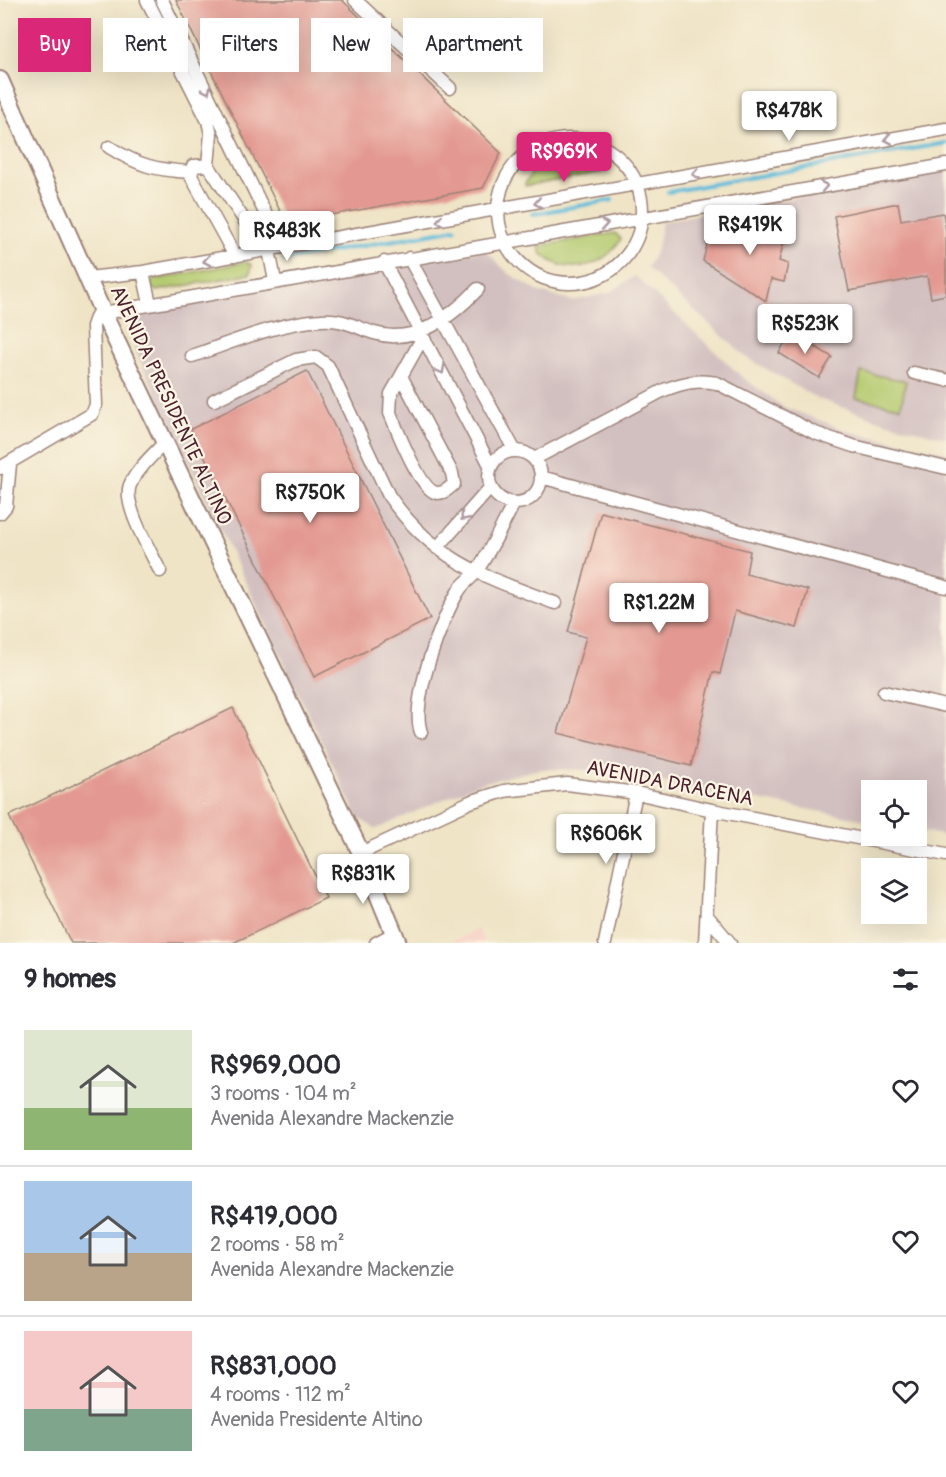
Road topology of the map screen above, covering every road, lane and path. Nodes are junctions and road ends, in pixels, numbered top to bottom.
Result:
1 (147, 0) edge
2 (162, 0) edge
3 (355, 0) edge
4 (0, 80) edge
5 (450, 88) dead end
6 (946, 129) edge
7 (109, 147) dead end
8 (208, 165) junction
9 (946, 165) edge
10 (190, 172) junction
11 (637, 184) junction
12 (498, 211) junction
13 (642, 218) junction
14 (505, 242) junction
15 (269, 250) junction
16 (235, 256) junction
17 (409, 258) junction
18 (384, 262) junction
19 (143, 272) junction
20 (88, 278) junction
21 (275, 281) junction
22 (478, 289) dead end
23 (150, 304) junction
24 (104, 313) junction
25 (443, 321) junction
26 (422, 334) junction
27 (192, 356) dead end
28 (914, 373) dead end
29 (402, 378) junction
30 (946, 380) edge
31 (214, 400) dead end
32 (165, 442) junction
33 (515, 451) junction
34 (534, 459) junction
35 (5, 466) edge
36 (491, 467) junction
37 (946, 468) edge
38 (541, 477) junction
39 (491, 487) junction
40 (514, 503) junction
41 (0, 513) edge
42 (436, 548) junction
43 (160, 571) dead end
44 (476, 573) junction
45 (946, 587) edge
46 (555, 603) dead end
47 (884, 692) dead end
48 (946, 706) edge
49 (421, 732) dead end
50 (636, 793) junction
51 (712, 810) junction
52 (361, 853) junction
53 (946, 855) edge
54 (708, 917) junction
55 (395, 939) edge
56 (376, 943) edge
57 (604, 943) edge
58 (705, 943) edge
59 (730, 943) edge

1 - 8 street
2 -> 15 street
3 - 5 street
4 - 20 main road, AVENIDA PRESIDENTE ALTINO
6 -> 11 street
7 - 10 street
8 - 10 street
8 - 15 street
13 -> 9 street
10 - 16 street
11 -> 12 street
11 - 12 street
11 - 13 street
12 - 14 street
12 -> 15 street
14 -> 13 street
13 - 14 street
14 - 17 street
15 - 16 street
15 - 21 street
16 -> 19 street
17 - 18 street
17 - 25 street
18 - 21 street
18 - 26 street
19 - 20 street
19 - 23 street
20 - 24 main road, AVENIDA PRESIDENTE ALTINO
21 - 23 street
22 - 25 street
23 - 24 street
24 - 32 main road, AVENIDA PRESIDENTE ALTINO
24 - 35 street
25 - 26 street
25 - 33 street
26 - 27 street
26 - 29 street
26 -> 36 street
28 - 30 street
29 - 29 street
31 - 42 street
32 - 43 street
32 - 52 main road, AVENIDA PRESIDENTE ALTINO
33 - 34 street
33 - 36 street
34 - 37 street
34 - 38 street
35 - 41 street
36 - 39 street
38 - 40 street
38 - 45 street
39 - 40 street
39 -> 42 street
40 - 44 street
42 - 44 street
44 - 46 street
44 - 49 street
47 - 48 street
50 - 51 street, AVENIDA DRACENA
50 - 52 street, AVENIDA DRACENA
50 - 57 street
51 - 53 street, AVENIDA DRACENA
51 - 54 street
52 - 55 main road, AVENIDA PRESIDENTE ALTINO
54 - 58 street
54 - 59 street
55 - 56 street

